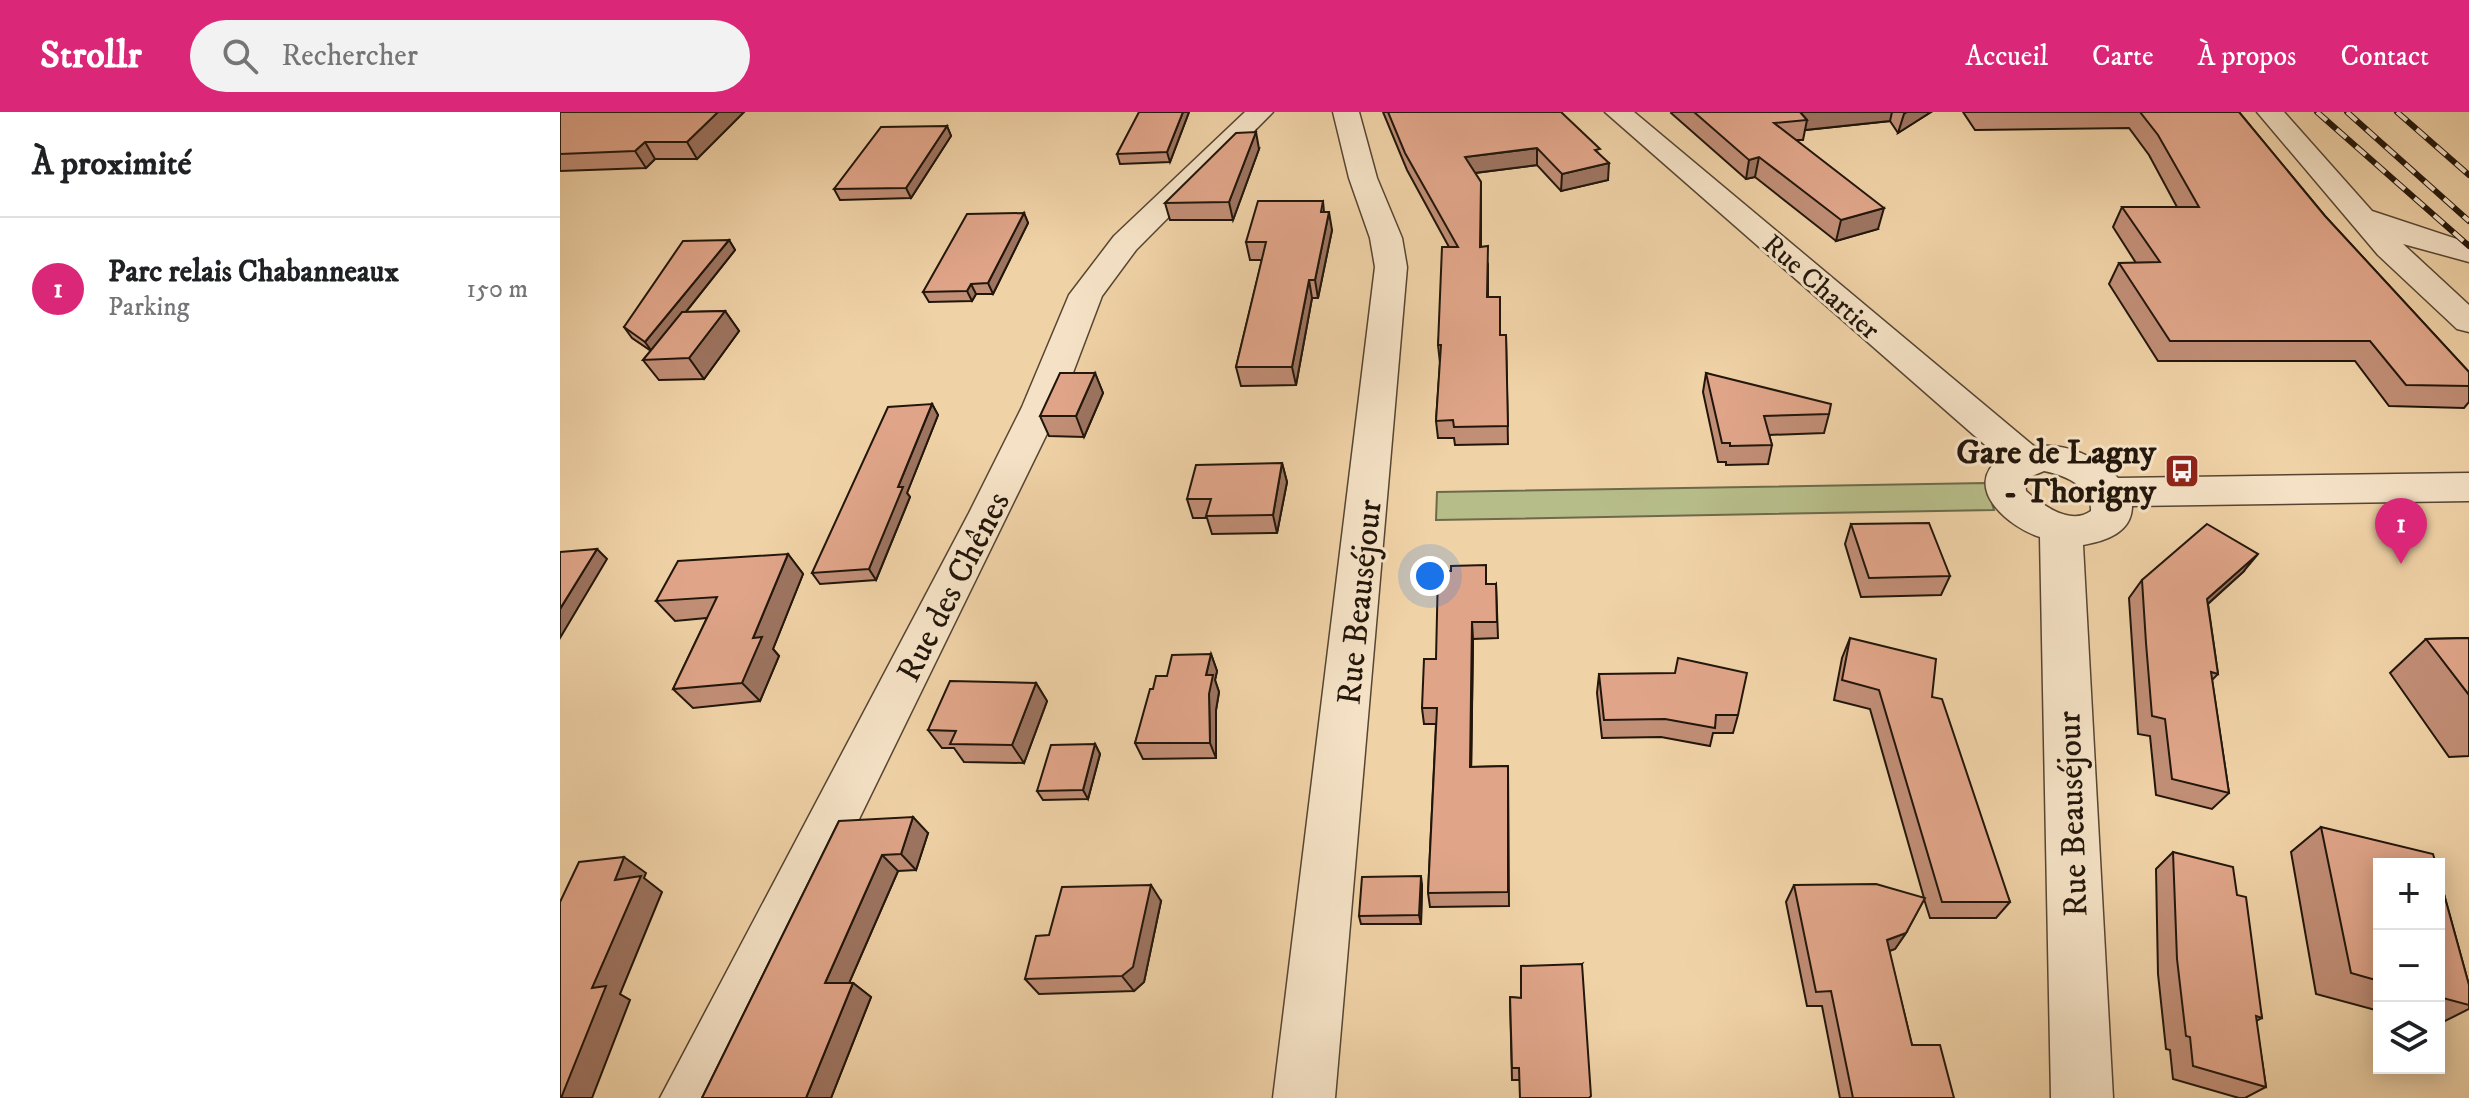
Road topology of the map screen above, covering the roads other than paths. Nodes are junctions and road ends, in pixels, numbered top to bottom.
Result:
1 (1260, 112) edge
2 (1346, 112) edge
3 (1618, 112) edge
4 (2270, 112) edge
5 (2359, 213) junction
6 (2465, 254) edge
7 (2466, 319) edge
8 (2026, 460) junction
9 (2469, 487) edge
10 (2108, 492) junction
11 (2061, 529) junction
12 (691, 1098) edge
13 (1304, 1098) edge
14 (2082, 1098) edge

1 - 12 street, Rue des Chênes
2 - 13 street, Rue Beauséjour
3 - 8 street, Rue Chartier
4 - 5 street
5 - 6 street
5 - 7 street
8 - 10 street
8 - 11 street
9 - 10 street
10 - 11 street
11 - 14 street, Rue Beauséjour

